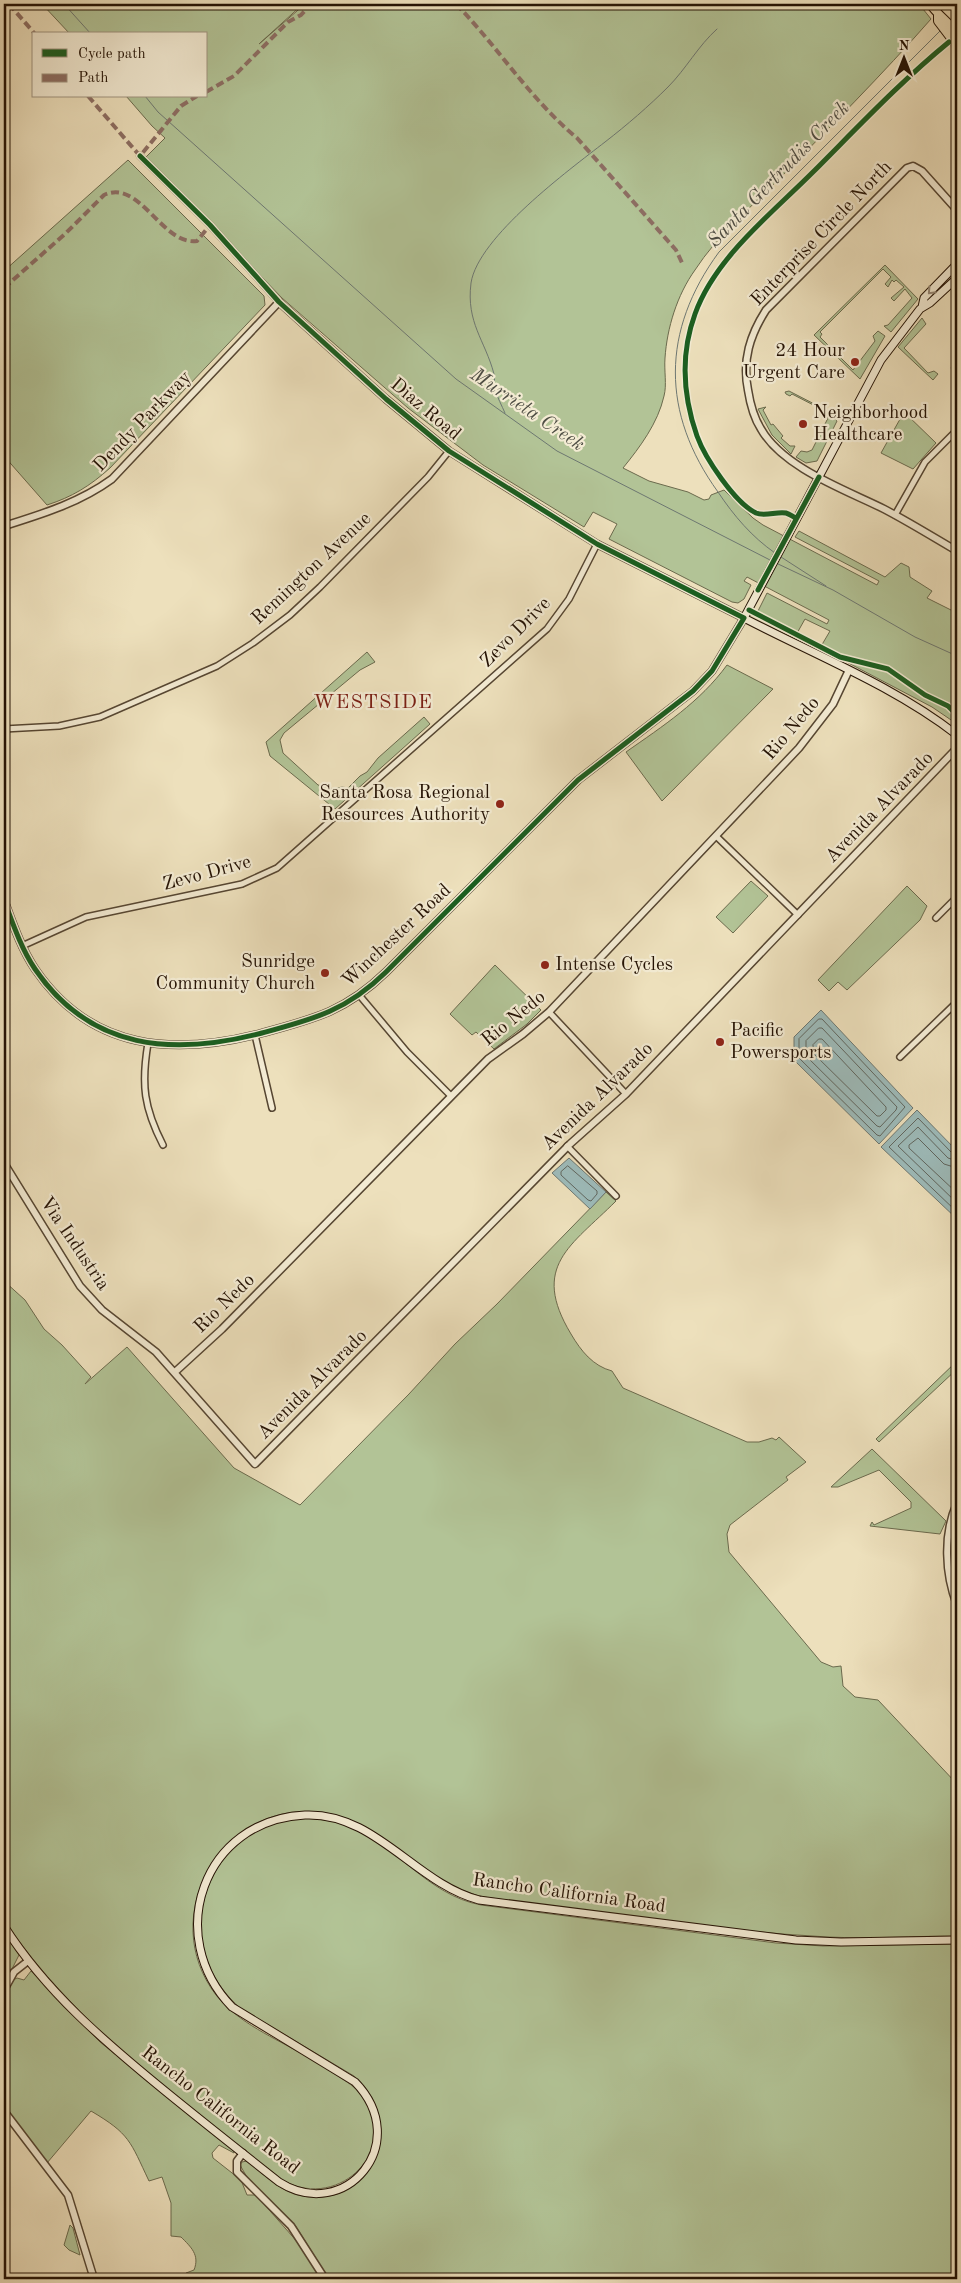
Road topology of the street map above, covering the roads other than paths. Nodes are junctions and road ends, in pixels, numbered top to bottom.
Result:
1 (930, 4) edge
2 (938, 14) junction
3 (955, 35) edge
4 (957, 46) edge
5 (140, 156) dead end
6 (957, 210) edge
7 (957, 264) edge
8 (957, 278) edge
9 (279, 302) junction
10 (922, 307) junction
11 (957, 430) edge
12 (449, 451) junction
13 (819, 477) junction
14 (895, 515) junction
15 (4, 526) edge
16 (597, 544) junction
17 (957, 551) edge
18 (744, 618) junction
19 (849, 670) junction
20 (4, 729) edge
21 (957, 735) edge
22 (957, 748) edge
23 (716, 836) junction
24 (957, 897) edge
25 (4, 900) edge
26 (798, 915) junction
27 (936, 918) dead end
28 (22, 946) junction
29 (360, 996) junction
30 (957, 1002) edge
31 (549, 1012) junction
32 (255, 1035) junction
33 (148, 1044) junction
34 (900, 1057) dead end
35 (626, 1094) junction
36 (451, 1096) junction
37 (272, 1108) dead end
38 (163, 1145) dead end
39 (567, 1146) junction
40 (4, 1163) edge
41 (616, 1196) dead end
42 (175, 1372) junction
43 (255, 1464) joint
44 (957, 1502) edge
45 (957, 1606) edge
46 (4, 1926) edge
47 (957, 1940) edge
48 (28, 1961) junction
49 (4, 1990) edge
50 (4, 2111) edge
51 (243, 2153) junction
52 (94, 2279) edge
53 (324, 2279) edge

1 - 2 main road
2 - 3 main road
2 - 3 main road
3 - 4 main road
5 - 9 street, Diaz Road
6 - 13 street, Enterprise Circle North
7 -> 10 main road, Winchester Road
8 - 10 main road, Winchester Road
9 - 12 street, Diaz Road
9 - 15 street, Dendy Parkway
10 - 13 main road, Winchester Road
11 - 14 street
12 - 16 street, Diaz Road
12 - 20 street, Remington Avenue
13 - 14 street
13 - 18 main road, Winchester Road
14 - 17 street
16 - 18 street, Diaz Road
16 - 28 street, Zevo Drive
18 - 19 main road, Diaz Road
18 - 29 street, Winchester Road
19 - 21 main road, Diaz Road
19 - 23 street, Rio Nedo
22 - 26 street, Avenida Alvarado
23 - 26 street
23 - 31 street, Rio Nedo
24 - 27 street
25 - 28 street, Winchester Road
26 - 35 street, Avenida Alvarado
28 - 33 street, Winchester Road
29 - 32 street, Winchester Road
29 - 36 street
30 - 34 street
31 - 35 street
31 - 36 street, Rio Nedo
32 - 33 street, Winchester Road
32 - 37 street
33 - 38 street
35 - 39 street, Avenida Alvarado
36 - 42 street, Rio Nedo
39 - 41 street
39 - 43 street, Avenida Alvarado
40 - 42 street, Via Industria
42 - 43 street, Via Industria
44 - 45 street
46 - 48 main road, Rancho California Road
47 - 51 main road, Rancho California Road
48 - 49 street
48 - 51 main road, Rancho California Road
50 - 52 street
51 - 53 street

